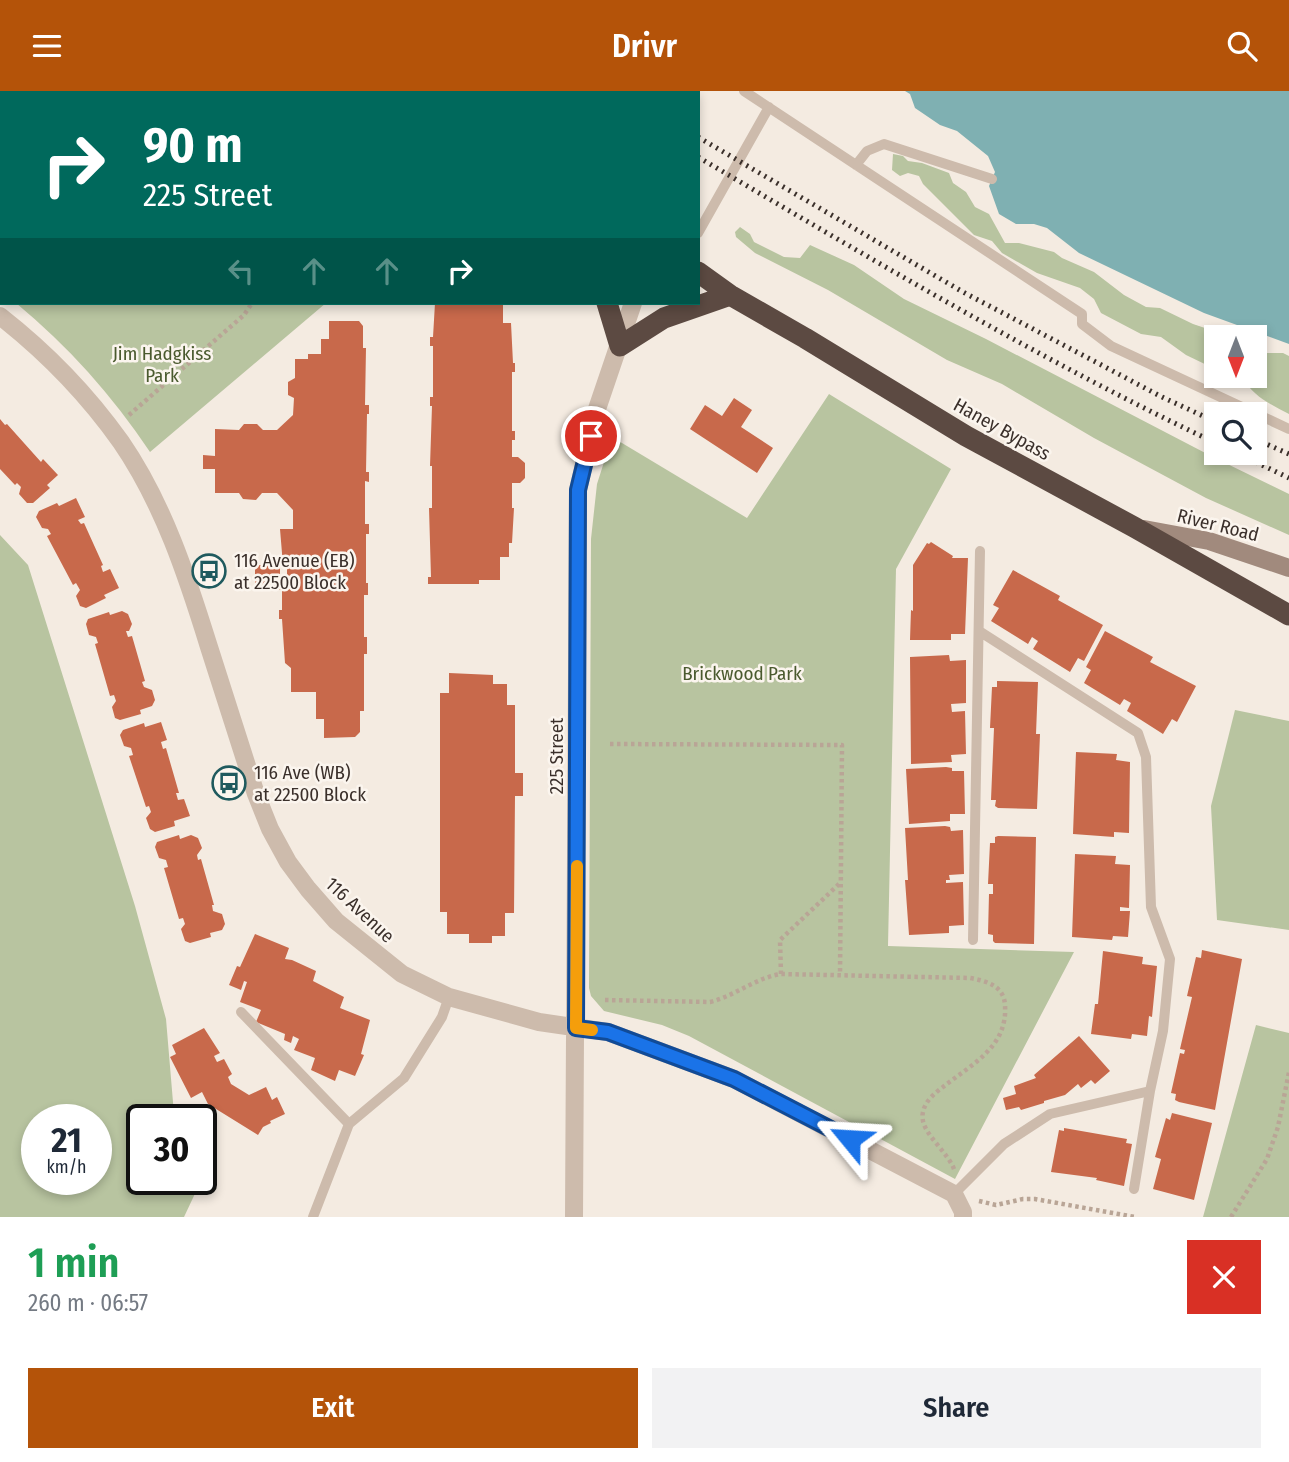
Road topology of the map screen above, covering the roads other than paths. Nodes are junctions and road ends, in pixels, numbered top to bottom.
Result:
1 (744, 91) edge
2 (769, 107) junction
3 (856, 165) junction
4 (992, 179) dead end
5 (700, 229) edge
6 (700, 273) edge
7 (730, 295) junction
8 (608, 305) edge
9 (632, 305) edge
10 (0, 316) edge
11 (620, 346) junction
12 (1289, 429) edge
13 (1134, 527) junction
14 (980, 551) dead end
15 (1289, 568) edge
16 (1289, 615) edge
17 (979, 631) junction
18 (972, 940) dead end
19 (449, 997) junction
20 (241, 1012) dead end
21 (576, 1028) junction
22 (1150, 1091) junction
23 (349, 1124) junction
24 (955, 1185) junction
25 (1134, 1189) dead end
26 (313, 1217) edge
27 (574, 1217) edge
28 (963, 1217) edge

1 - 2 lane
2 - 3 lane
2 - 5 lane
3 - 4 lane
3 - 12 lane
6 - 7 highway, Haney Bypass
7 - 11 highway
7 - 13 highway, Haney Bypass
8 - 11 highway
9 - 11 street, 225 Street
10 - 19 street, 116 Avenue
11 - 21 street, 225 Street
13 - 15 street, River Road
13 - 16 highway, Haney Bypass
14 - 17 lane
17 - 18 lane
17 - 22 lane
19 - 21 street, 116 Avenue
19 - 23 lane
20 - 23 lane
21 - 24 street, 116 Avenue
21 - 27 street, 225 Street
22 - 24 lane
22 - 25 lane
23 - 26 lane
24 - 28 street

